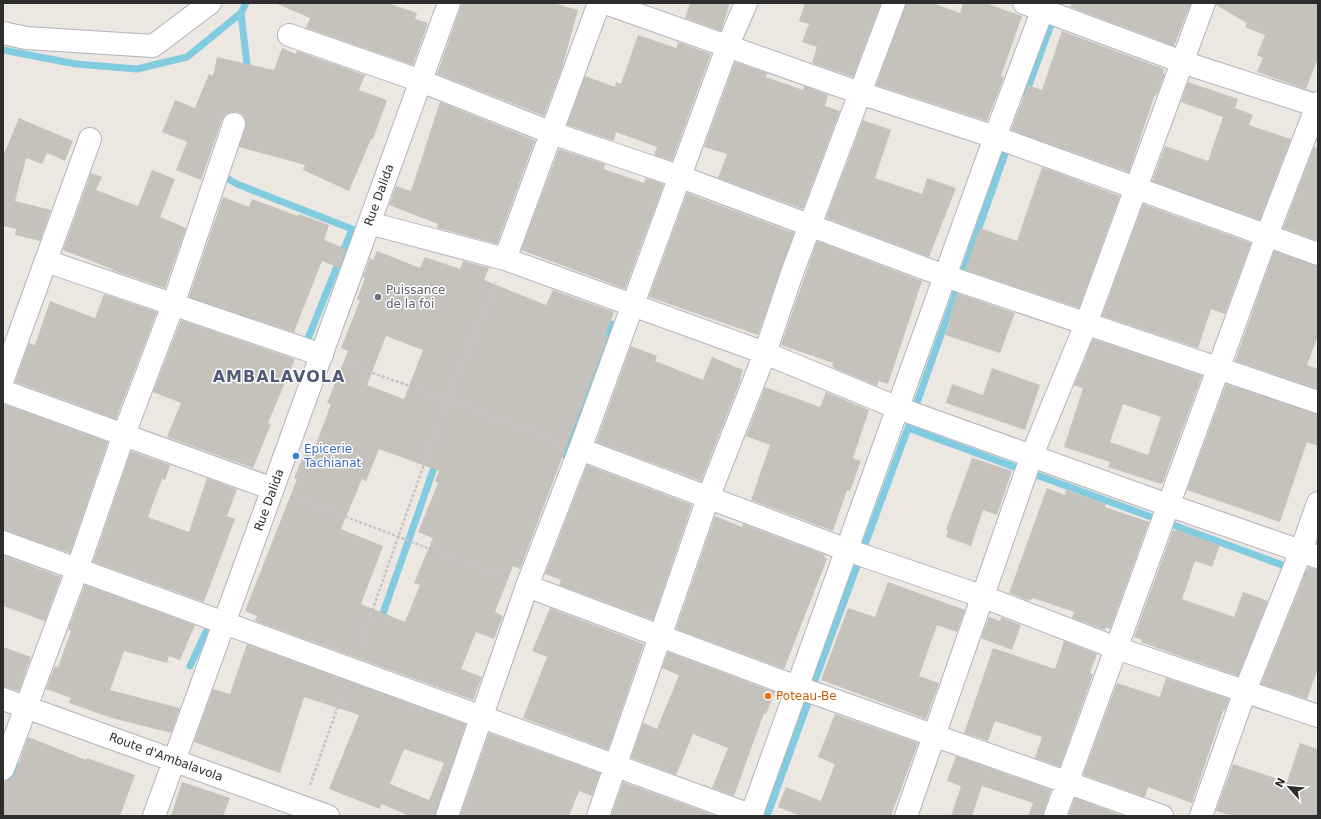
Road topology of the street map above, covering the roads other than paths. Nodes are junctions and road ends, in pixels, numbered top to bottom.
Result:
1 (210, 3) edge
2 (449, 3) edge
3 (599, 3) edge
4 (605, 3) edge
5 (746, 3) edge
6 (894, 3) edge
7 (1204, 3) edge
8 (1037, 5) edge
9 (3, 33) edge
10 (289, 35) dead end
11 (728, 46) junction
12 (1182, 62) junction
13 (421, 81) junction
14 (860, 93) junction
15 (1318, 105) edge
16 (234, 124) dead end
17 (552, 133) junction
18 (994, 137) junction
19 (90, 139) dead end
20 (681, 177) junction
21 (1134, 188) junction
22 (370, 223) junction
23 (811, 225) junction
24 (1267, 235) junction
25 (1318, 254) edge
26 (505, 259) junction
27 (46, 261) junction
28 (945, 276) junction
29 (173, 304) junction
30 (632, 306) junction
31 (1086, 324) junction
32 (765, 353) junction
33 (322, 355) junction
34 (1218, 369) junction
35 (3, 379) edge
36 (3, 391) edge
37 (1318, 402) edge
38 (898, 408) junction
39 (124, 434) junction
40 (570, 446) junction
41 (1032, 455) junction
42 (273, 489) junction
43 (708, 498) junction
44 (1318, 503) edge
45 (1168, 505) junction
46 (3, 542) edge
47 (846, 550) junction
48 (1310, 554) edge
49 (77, 570) junction
50 (527, 586) junction
51 (984, 597) junction
52 (224, 623) junction
53 (664, 637) junction
54 (1116, 648) junction
55 (797, 687) junction
56 (1245, 691) junction
57 (3, 699) edge
58 (25, 707) junction
59 (1318, 716) edge
60 (482, 717) junction
61 (933, 736) junction
62 (175, 760) junction
63 (616, 766) junction
64 (3, 769) edge
65 (1067, 782) junction
66 (301, 811) edge
67 (154, 816) edge
68 (328, 816) edge
69 (447, 816) edge
70 (598, 816) edge
71 (752, 816) edge
72 (906, 816) edge
73 (1055, 816) edge
74 (1162, 816) edge
75 (1201, 816) edge

1 - 9 street
2 - 13 street, Rue Dalida
3 - 17 street
4 - 11 street
5 - 11 street
6 - 14 street
7 - 12 street
8 - 12 street
8 - 18 street
10 - 13 street
11 - 14 street
11 - 20 street
12 - 15 street
12 - 21 street
13 - 17 street
13 - 22 street, Rue Dalida
14 - 18 street
14 - 23 street
15 - 24 street
16 - 29 street
17 - 20 street
17 - 26 street
18 - 21 street
18 - 28 street
19 - 27 street
20 - 23 street
20 - 30 street
21 - 24 street
21 - 31 street
22 - 26 street
22 - 33 street, Rue Dalida
23 - 28 street
23 - 32 street
24 - 25 street
24 - 34 street
26 - 30 street
27 - 29 street
27 - 35 street
28 - 31 street
28 - 38 street
29 - 33 street
29 - 39 street
30 - 32 street
30 - 40 street
31 - 34 street
31 - 41 street
32 - 38 street
32 - 43 street
33 - 42 street, Rue Dalida
34 - 37 street
34 - 45 street
36 - 39 street
38 - 41 street
38 - 47 street
39 - 42 street
39 - 49 street
40 - 43 street
40 - 50 street
41 - 45 street
41 - 51 street
42 - 52 street, Rue Dalida
43 - 47 street
43 - 53 street
44 - 48 street
45 - 48 street
45 - 54 street
46 - 49 street
47 - 51 street
47 - 55 street
48 - 56 street
49 - 52 street
49 - 58 street
50 - 53 street
50 - 60 street
51 - 54 street
51 - 61 street
52 - 60 street
52 - 62 street, Rue Dalida
53 - 55 street
53 - 63 street
54 - 56 street
54 - 65 street
55 - 61 street
55 - 71 street
56 - 59 street
56 - 75 street
57 - 58 street, Route d'Ambalavola
58 - 62 street, Route d'Ambalavola
58 - 64 street
60 - 63 street
60 - 69 street
61 - 65 street
61 - 72 street
62 - 66 street, Route d'Ambalavola
62 - 67 street, Rue Dalida
63 - 70 street
63 - 71 street
65 - 73 street
65 - 74 street
66 - 68 street, Route d'Ambalavola

